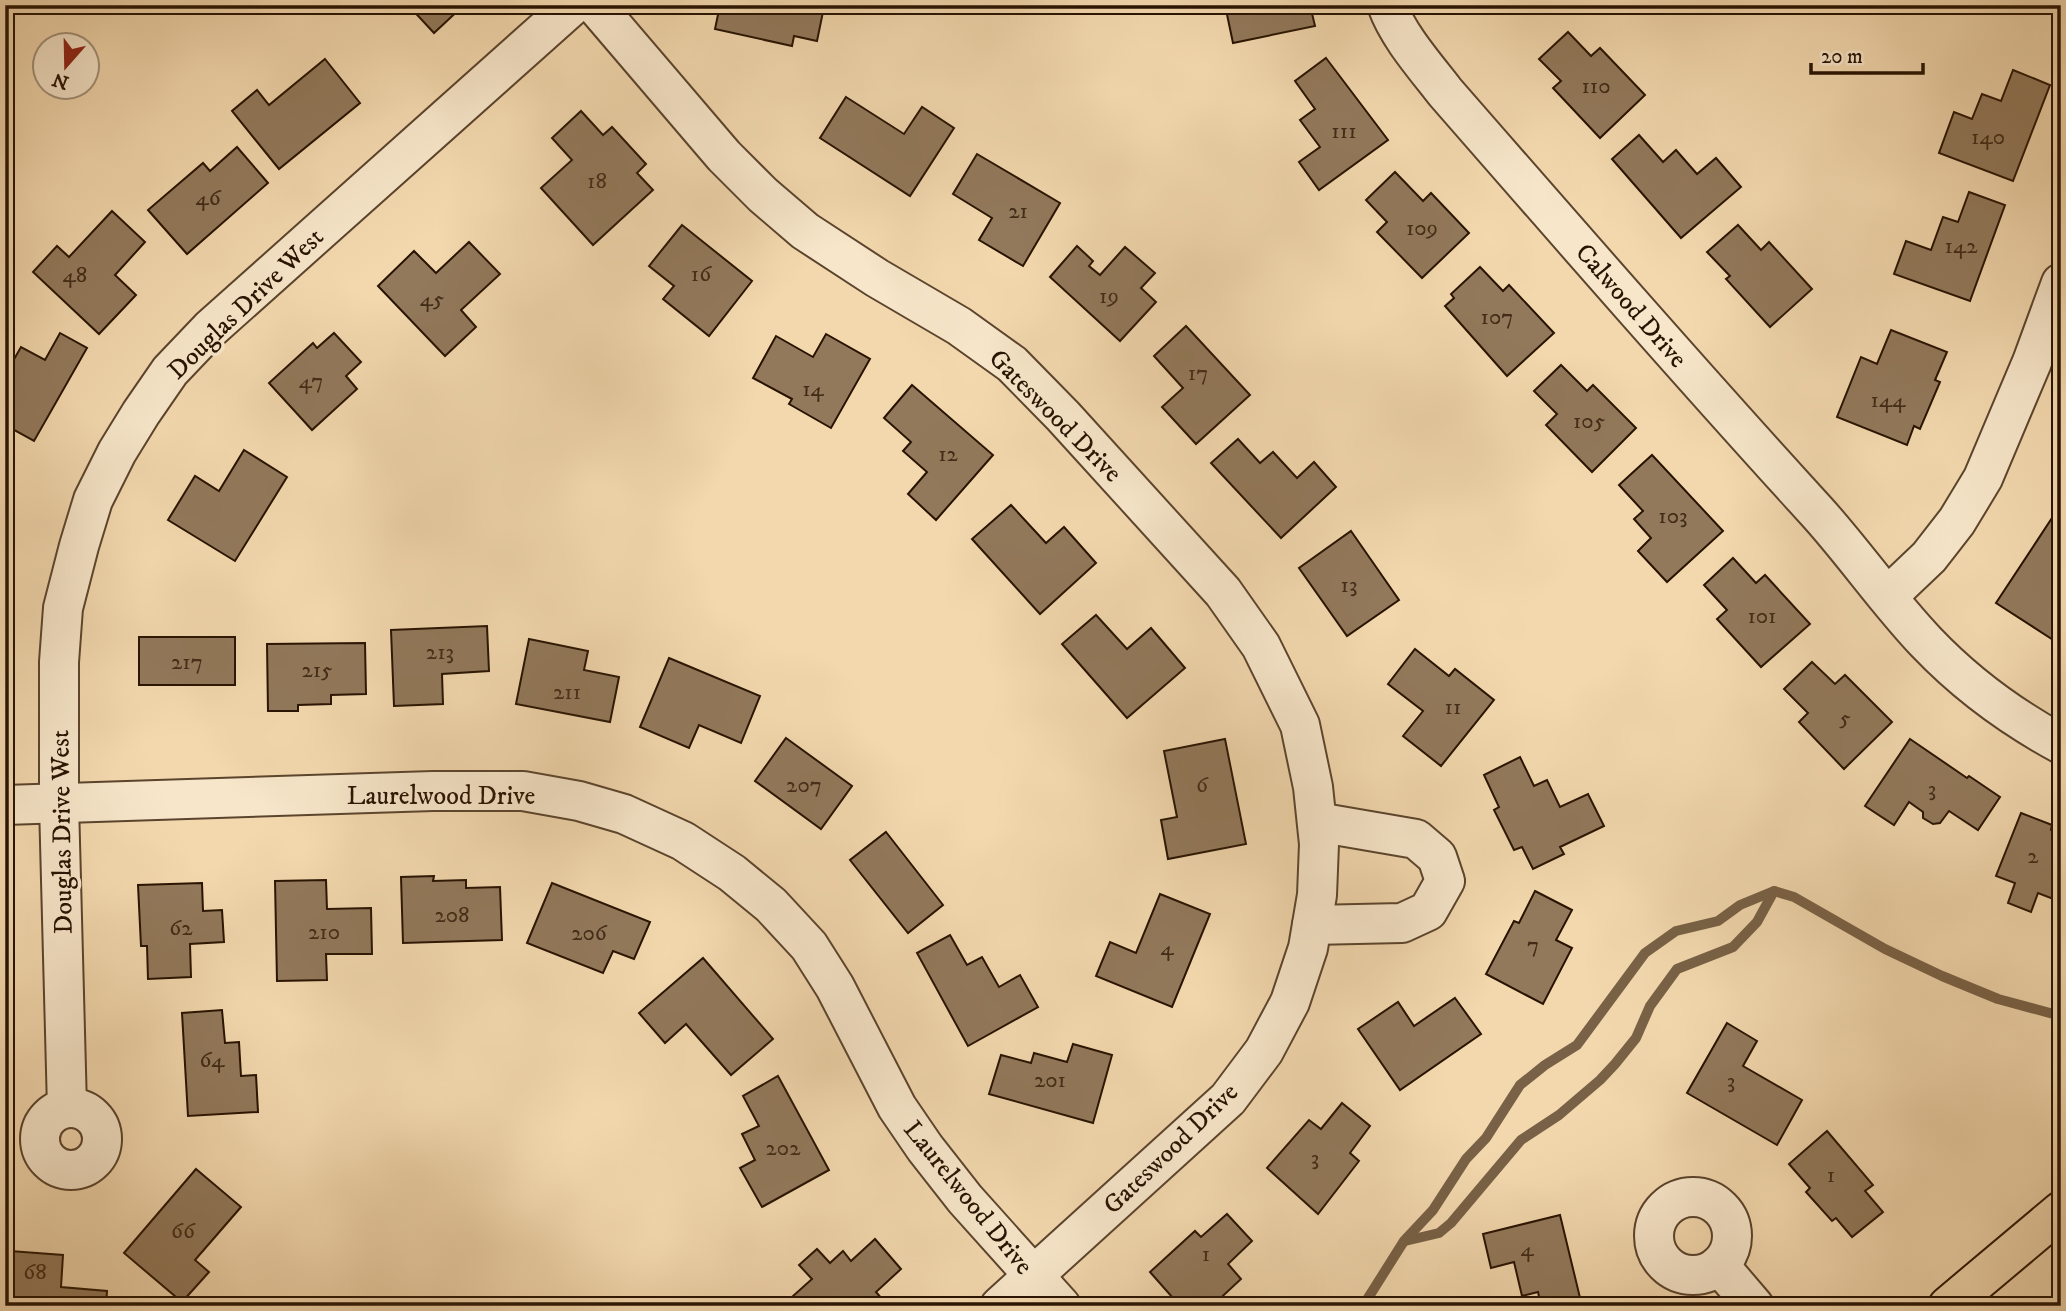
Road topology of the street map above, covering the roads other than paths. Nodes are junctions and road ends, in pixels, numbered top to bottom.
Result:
1 (573, 5) edge
2 (595, 5) edge
3 (1387, 5) edge
4 (2061, 283) edge
5 (1888, 596) junction
6 (2061, 744) edge
7 (59, 804) junction
8 (5, 805) edge
9 (1317, 822) junction
10 (1312, 925) junction
11 (67, 1108) dead end
12 (2061, 1211) edge
13 (1719, 1265) dead end
14 (1034, 1276) junction
15 (1000, 1306) edge
16 (1061, 1306) edge
17 (1754, 1306) edge
18 (1948, 1306) edge

1 - 7 street, Douglas Drive West
2 - 9 street, Gateswood Drive
3 - 5 street, Calwood Drive
4 - 5 street
5 - 6 street, Calwood Drive
7 - 8 street, Laurelwood Drive
7 - 11 street, Douglas Drive West
7 - 14 street, Laurelwood Drive
9 - 10 street, Gateswood Drive
9 - 10 street
10 - 14 street, Gateswood Drive
12 - 18 main road
13 - 17 street
14 - 15 street, Gateswood Drive
14 - 16 street, Laurelwood Drive

